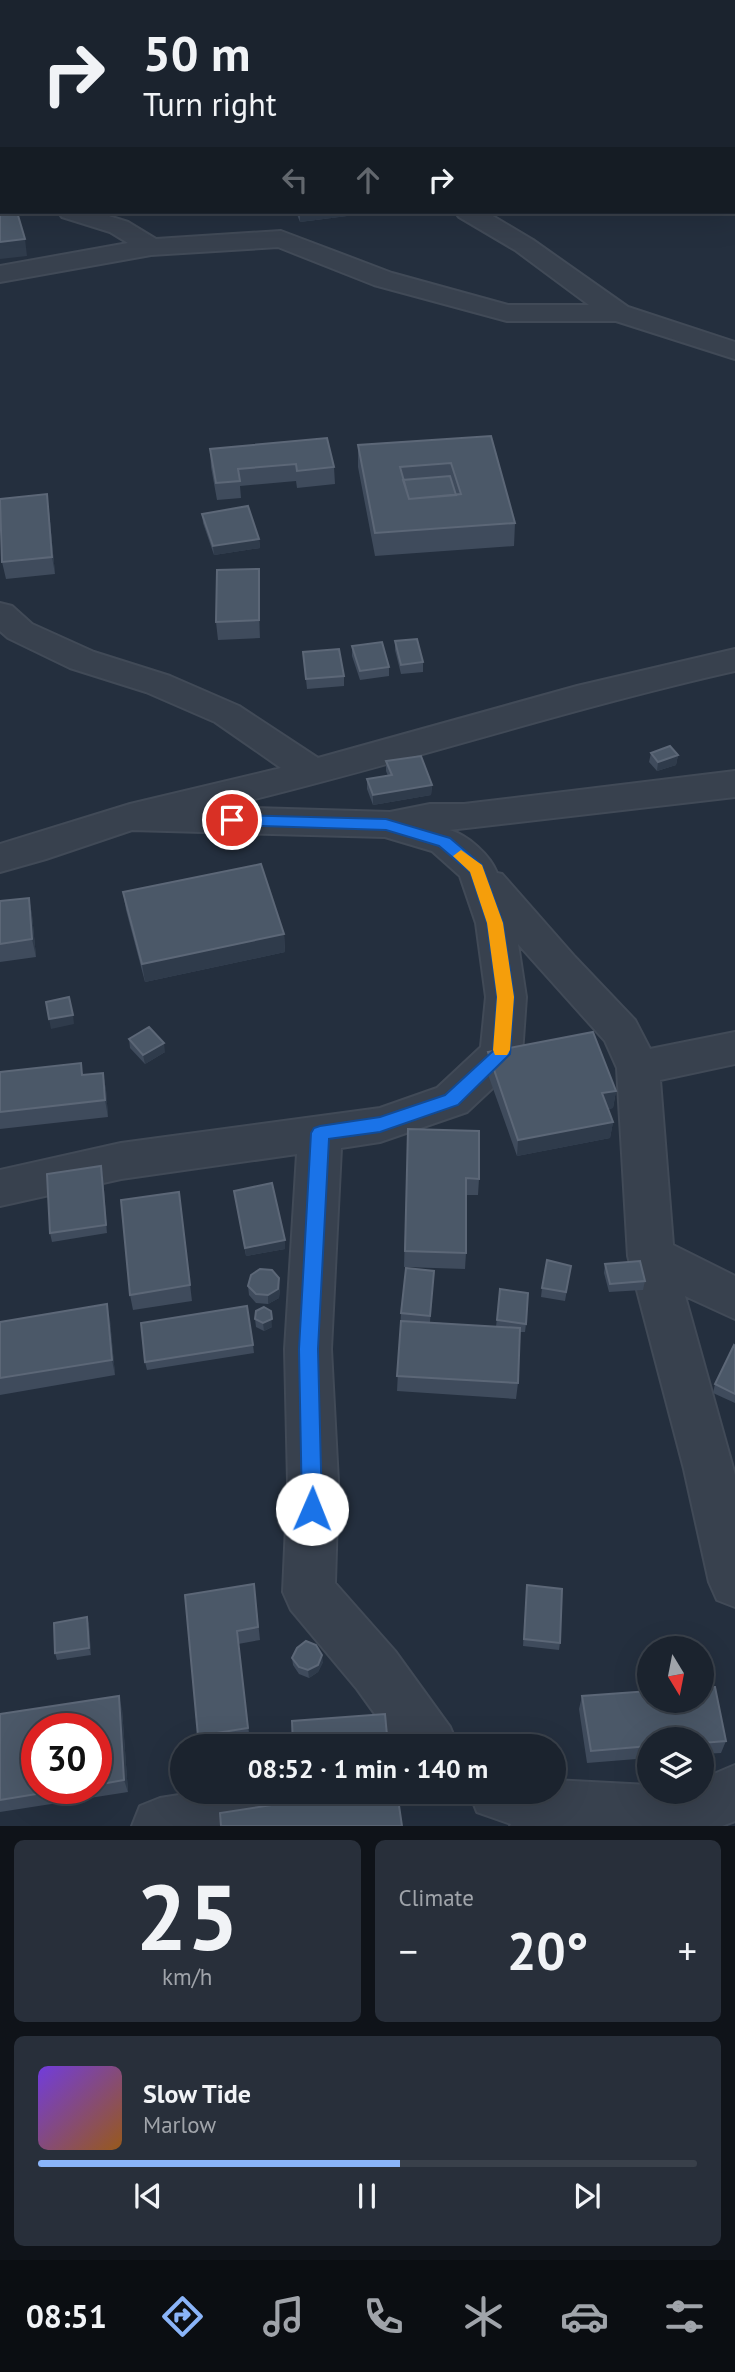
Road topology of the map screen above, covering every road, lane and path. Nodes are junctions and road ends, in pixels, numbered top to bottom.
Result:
1 (77, 214) edge
2 (471, 214) edge
3 (151, 247) junction
4 (0, 274) edge
5 (618, 313) junction
6 (735, 351) edge
7 (0, 612) edge
8 (735, 660) edge
9 (313, 772) junction
10 (735, 784) edge
11 (130, 817) junction
12 (386, 824) junction
13 (0, 858) edge
14 (477, 869) junction
15 (735, 1048) edge
16 (638, 1068) junction
17 (320, 1133) junction
18 (0, 1188) edge
19 (651, 1256) junction
20 (735, 1299) edge
21 (735, 1582) edge
22 (422, 1734) edge
23 (735, 1793) edge
24 (304, 1804) edge
25 (521, 1804) edge
26 (549, 1817) edge
27 (160, 1826) edge

1 - 3 street
2 - 5 street
3 - 4 street
3 - 5 street
5 - 6 street
7 - 9 street
8 - 9 street
9 - 11 street
10 - 12 street
11 - 12 street
11 - 13 street
12 - 14 street
14 - 16 street
14 - 17 street
15 - 16 street
16 - 19 street
17 - 18 street
17 - 22 street
19 - 20 street
19 - 21 street
23 - 26 street
24 - 27 street
25 - 26 street

